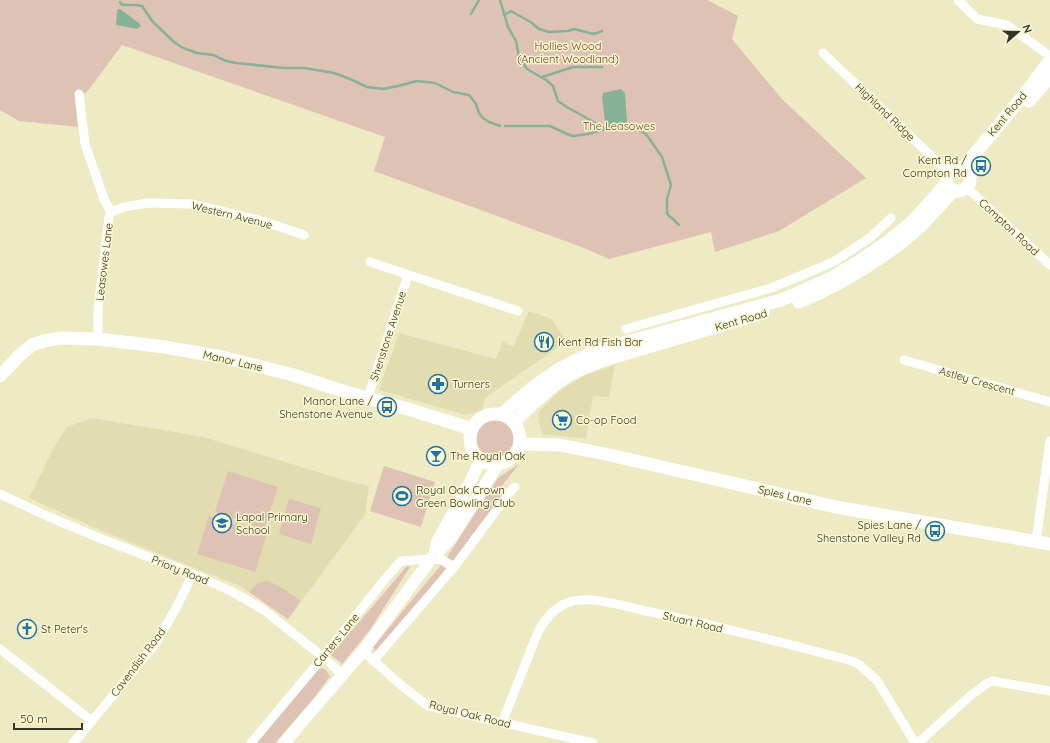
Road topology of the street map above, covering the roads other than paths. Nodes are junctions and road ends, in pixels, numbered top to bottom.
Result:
1 (958, 0) edge
2 (823, 53) dead end
3 (1050, 56) edge
4 (1050, 60) edge
5 (1050, 77) edge
6 (79, 94) dead end
7 (966, 170) junction
8 (949, 182) junction
9 (967, 188) junction
10 (111, 212) junction
11 (891, 218) dead end
12 (304, 235) dead end
13 (370, 262) dead end
14 (1050, 265) edge
15 (838, 267) junction
16 (408, 275) junction
17 (518, 311) dead end
18 (626, 329) dead end
19 (98, 339) junction
20 (904, 360) dead end
21 (0, 376) edge
22 (368, 397) junction
23 (1050, 402) edge
24 (502, 414) junction
25 (514, 422) junction
26 (472, 429) junction
27 (1050, 441) edge
28 (520, 444) junction
29 (480, 460) junction
30 (498, 464) junction
31 (510, 489) dead end
32 (0, 494) edge
33 (1036, 541) junction
34 (1050, 544) edge
35 (433, 558) junction
36 (454, 567) junction
37 (193, 574) junction
38 (0, 649) edge
39 (363, 651) junction
40 (323, 657) junction
41 (374, 661) junction
42 (343, 675) junction
43 (1050, 691) edge
44 (92, 721) junction
45 (502, 723) junction
46 (73, 743) edge
47 (251, 743) edge
48 (284, 743) edge
49 (593, 743) edge
50 (916, 743) edge

1 - 3 street
2 - 8 street, Highland Ridge
4 - 7 main road, Kent Road
5 - 7 main road, Kent Road
6 - 10 street, Leasowes Lane
7 - 8 main road
7 - 9 main road
8 - 9 main road
8 - 15 main road, Kent Road
8 - 25 main road, Kent Road
9 - 14 street, Compton Road
10 - 12 street, Western Avenue
10 - 19 street, Leasowes Lane
11 - 15 street, Kent Road
13 - 16 street
15 - 18 street, Kent Road
15 - 24 main road, Kent Road
16 - 17 street
16 - 22 street, Shenstone Avenue
19 - 21 main road, Manor Lane
19 - 22 main road, Manor Lane
20 - 23 street, Astley Crescent
22 - 26 main road, Manor Lane
24 - 25 main road
24 - 26 main road
25 - 28 main road
26 - 29 main road
27 - 33 street
28 - 30 main road
28 - 33 main road, Spies Lane
29 - 30 main road
29 - 35 street
30 - 35 street
31 - 36 street
32 - 37 street, Priory Road
33 - 34 main road, Spies Lane
35 - 36 street
35 - 39 street
35 - 40 street, Carters Lane
36 - 41 street
37 - 40 street, Priory Road
37 - 44 street, Cavendish Road
38 - 44 street
39 - 41 street, Royal Oak Road
39 - 42 street
40 - 42 street, Priory Road
40 - 47 street, Carters Lane
41 - 45 street, Royal Oak Road
42 - 48 street
43 - 50 street
44 - 46 street, Cavendish Road
45 - 49 street, Royal Oak Road
45 - 50 street, Stuart Road

